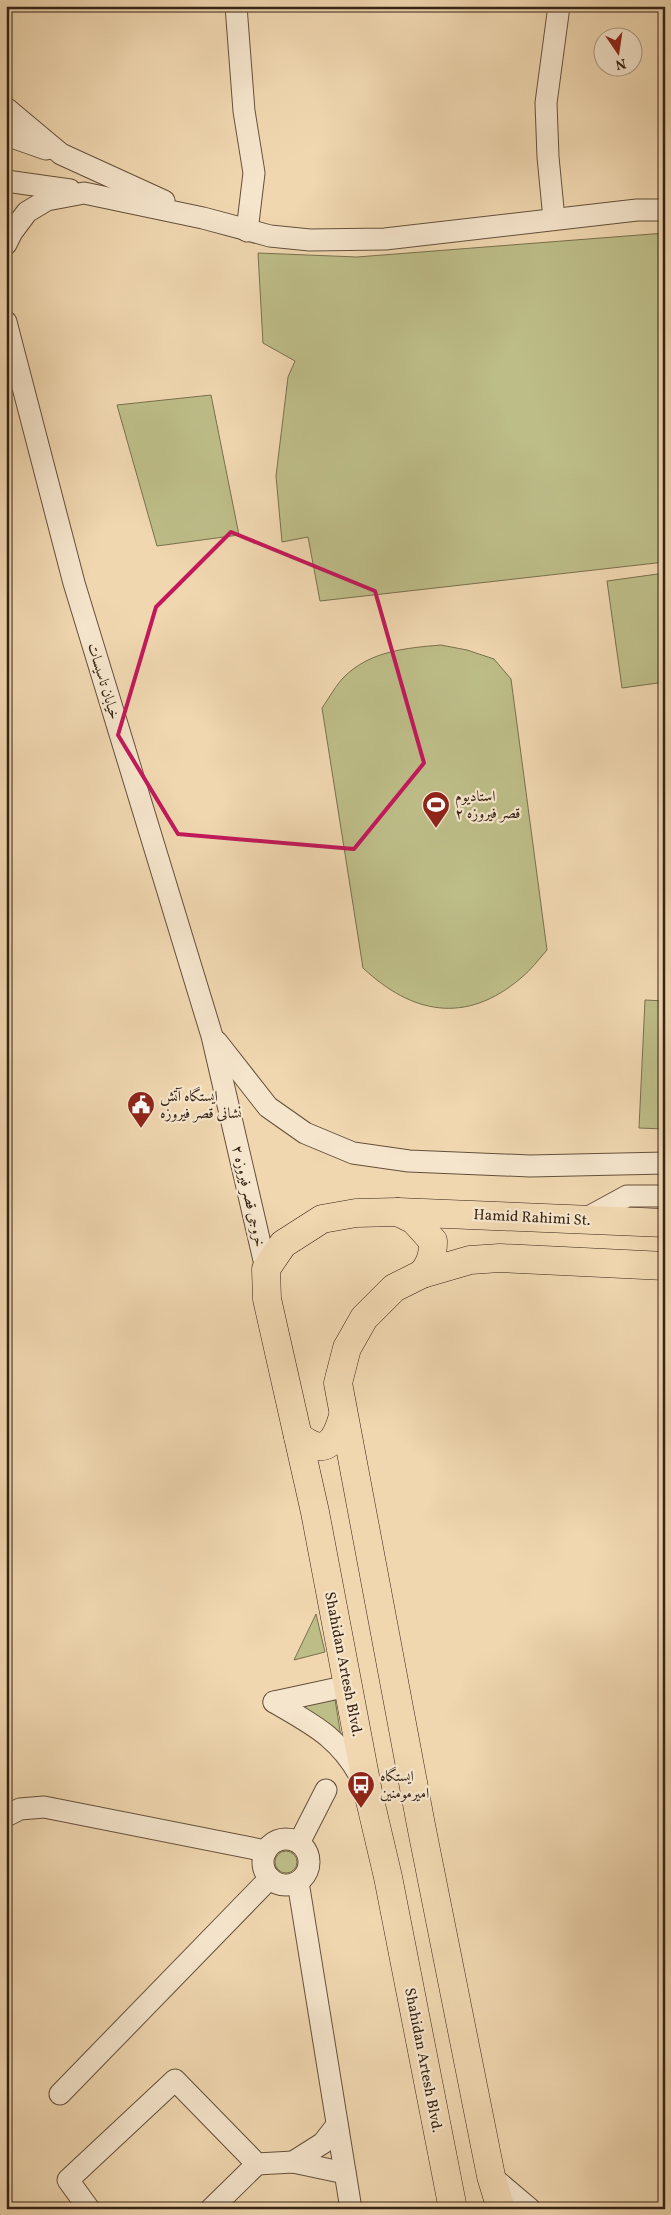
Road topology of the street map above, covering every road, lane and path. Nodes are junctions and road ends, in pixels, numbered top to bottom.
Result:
1 (236, 6) edge
2 (559, 6) edge
3 (6, 108) edge
4 (6, 135) edge
5 (60, 154) junction
6 (6, 181) edge
7 (84, 193) junction
8 (665, 202) edge
9 (637, 210) junction
10 (665, 210) edge
11 (203, 218) junction
12 (554, 219) junction
13 (248, 231) junction
14 (6, 244) edge
15 (6, 322) edge
16 (212, 1036) junction
17 (665, 1163) edge
18 (665, 1196) edge
19 (398, 1212) junction
20 (583, 1220) junction
21 (665, 1223) edge
22 (665, 1266) edge
23 (266, 1269) junction
24 (422, 1274) junction
25 (343, 1416) junction
26 (298, 1436) junction
27 (348, 1686) junction
28 (326, 1790) dead end
29 (368, 1792) junction
30 (6, 1816) edge
31 (299, 1843) junction
32 (266, 1850) junction
33 (270, 1878) junction
34 (298, 1882) junction
35 (60, 2094) dead end
36 (338, 2125) junction
37 (293, 2162) junction
38 (257, 2164) junction
39 (345, 2174) junction
40 (491, 2176) junction
41 (90, 2209) edge
42 (210, 2209) edge
43 (351, 2209) edge
44 (453, 2209) edge
45 (501, 2209) edge
46 (530, 2209) edge

1 - 13 street
2 - 12 street
3 - 5 street
4 - 5 street
5 - 11 street
6 - 7 street
7 - 11 street
7 - 14 street
8 - 9 street
9 - 10 street
9 - 12 street
11 - 13 street
12 - 13 street
15 - 16 street, خیابان تاسیسات
16 - 17 street
16 - 23 street, خروجی قصر فیروزه ۲
18 - 20 street
19 - 20 main road, Hamid Rahimi St.
19 - 23 main road
19 - 24 main road
20 - 21 main road, Hamid Rahimi St.
22 - 24 main road
23 - 26 main road, Shahidan Artesh Blvd.
24 - 25 main road
25 - 26 main road
25 - 40 main road
26 - 27 main road, Shahidan Artesh Blvd.
27 - 29 main road, Shahidan Artesh Blvd.
27 - 29 street
28 - 31 street
29 - 44 main road, Shahidan Artesh Blvd.
30 - 32 street
31 - 32 street
31 - 34 street
32 - 33 street
33 - 34 street
33 - 35 street
34 - 36 street
36 - 37 street
36 - 39 street
37 - 38 street
37 - 39 street
38 - 41 street
38 - 42 street
39 - 43 street
40 - 45 main road
40 - 46 street

